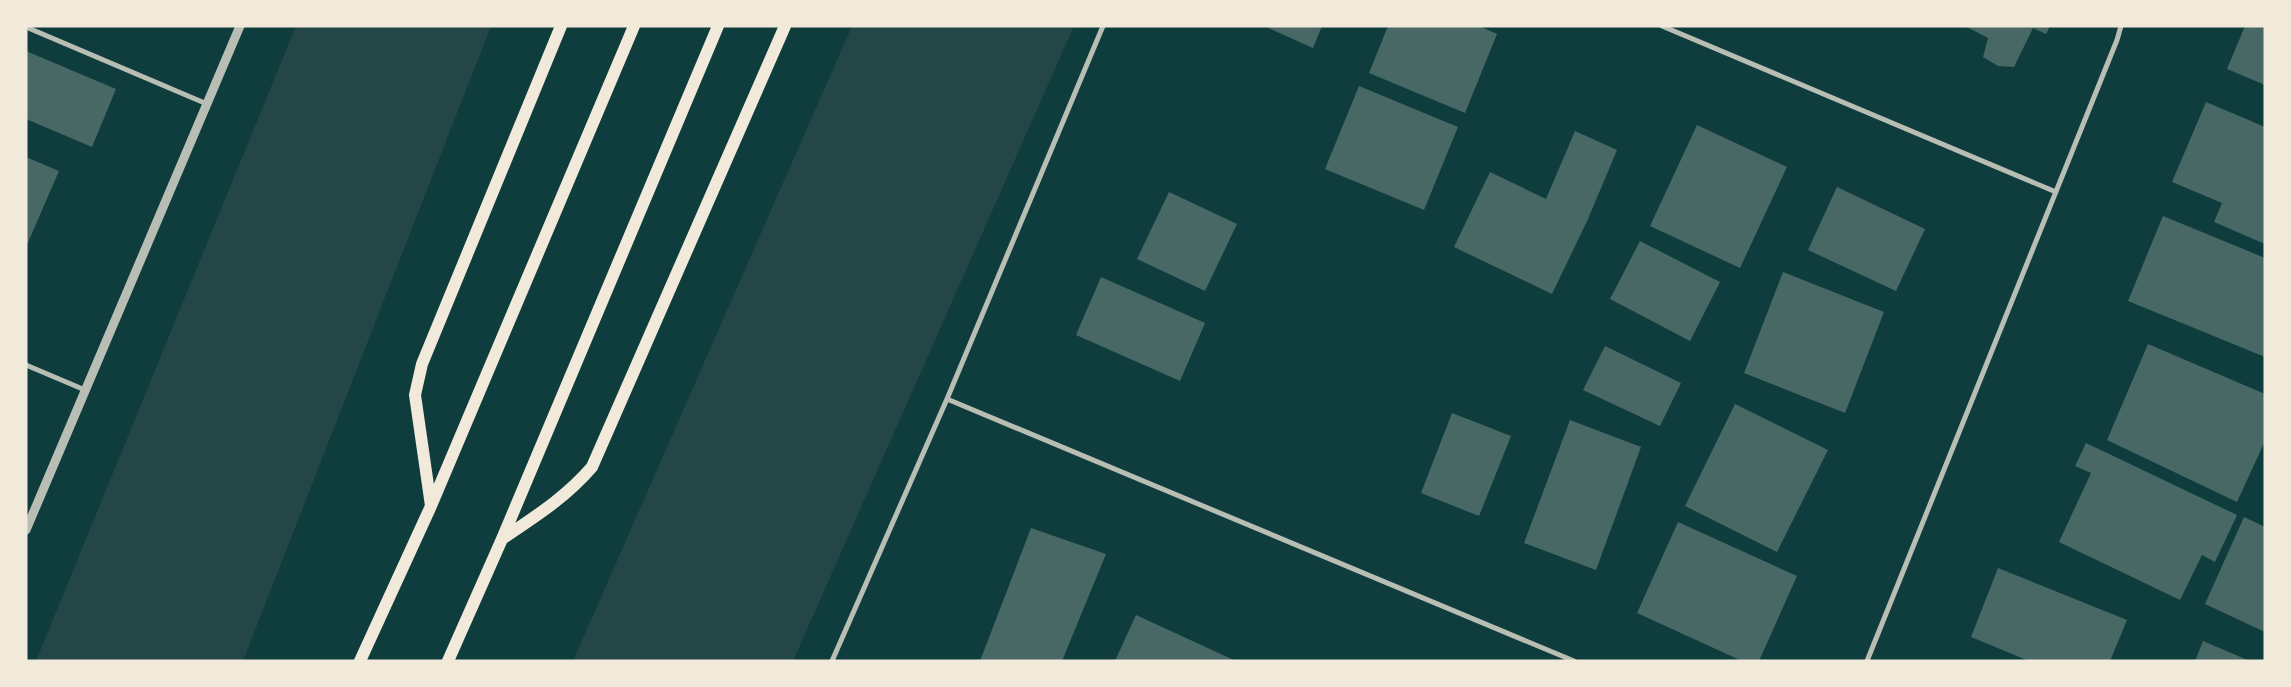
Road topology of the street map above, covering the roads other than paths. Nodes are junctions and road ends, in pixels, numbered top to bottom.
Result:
1 (240, 26) edge
2 (561, 26) edge
3 (634, 26) edge
4 (718, 26) edge
5 (785, 26) edge
6 (1103, 26) edge
7 (1662, 26) edge
8 (2121, 26) edge
9 (26, 27) edge
10 (207, 104) junction
11 (2056, 192) junction
12 (26, 364) edge
13 (85, 390) junction
14 (947, 399) junction
15 (431, 506) junction
16 (26, 530) edge
17 (502, 539) junction
18 (360, 661) edge
19 (448, 661) edge
20 (832, 661) edge
21 (1574, 661) edge
22 (1867, 661) edge

1 - 10 street
2 - 15 main road
3 - 15 main road
4 - 17 main road
5 - 17 main road
6 - 14 street
7 - 11 street
8 - 11 street
9 - 10 street
10 - 13 street
11 - 22 street
12 - 13 street
13 - 16 street
14 - 20 street
14 - 21 street
15 - 18 main road
17 - 19 main road

